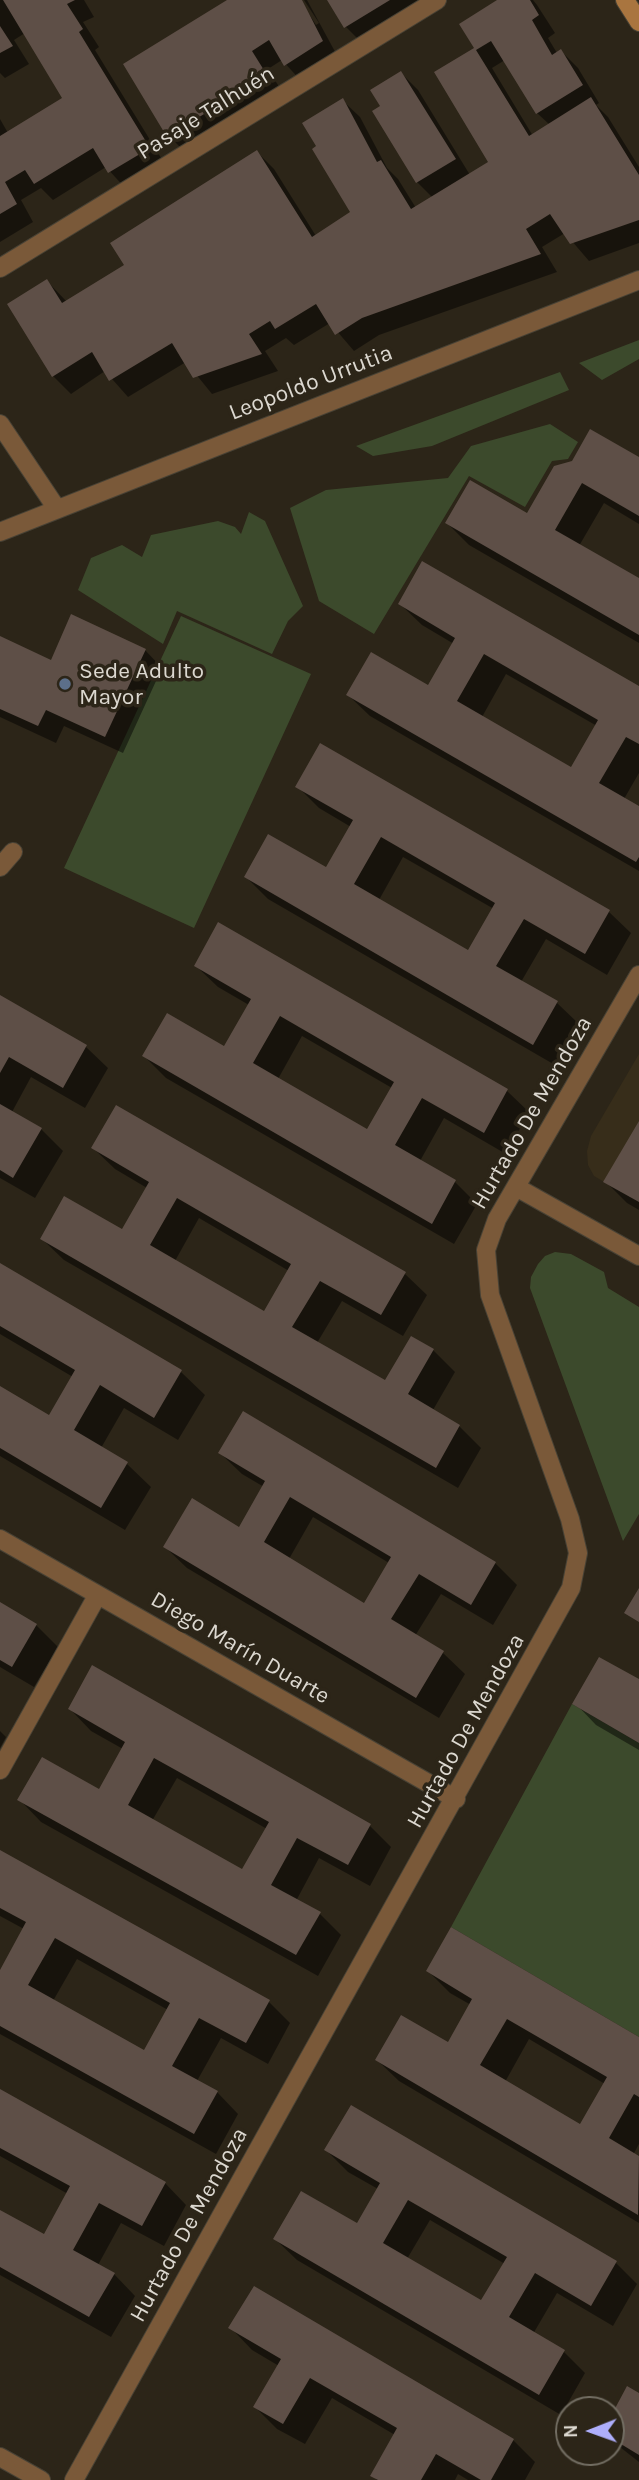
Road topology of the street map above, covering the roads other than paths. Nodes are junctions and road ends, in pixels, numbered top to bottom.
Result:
1 (437, 0) edge
2 (625, 0) edge
3 (639, 22) edge
4 (0, 268) edge
5 (639, 280) edge
6 (0, 424) edge
7 (57, 509) junction
8 (0, 531) edge
9 (13, 852) dead end
10 (0, 867) edge
11 (639, 975) edge
12 (516, 1187) junction
13 (639, 1256) edge
14 (0, 1539) edge
15 (97, 1596) junction
16 (0, 1770) edge
17 (456, 1799) junction
18 (0, 2457) edge
19 (41, 2480) edge
20 (74, 2480) edge

1 - 4 street, Pasaje Talhuén
2 - 3 street
5 - 7 street, Leopoldo Urrutia
6 - 7 street
7 - 8 street, Leopoldo Urrutia
9 - 10 street
11 - 12 street, Hurtado De Mendoza
12 - 13 street
12 - 17 street, Hurtado De Mendoza
14 - 15 street, Diego Marín Duarte
15 - 16 street
15 - 17 street, Diego Marín Duarte
17 - 20 street, Hurtado De Mendoza
18 - 19 street

